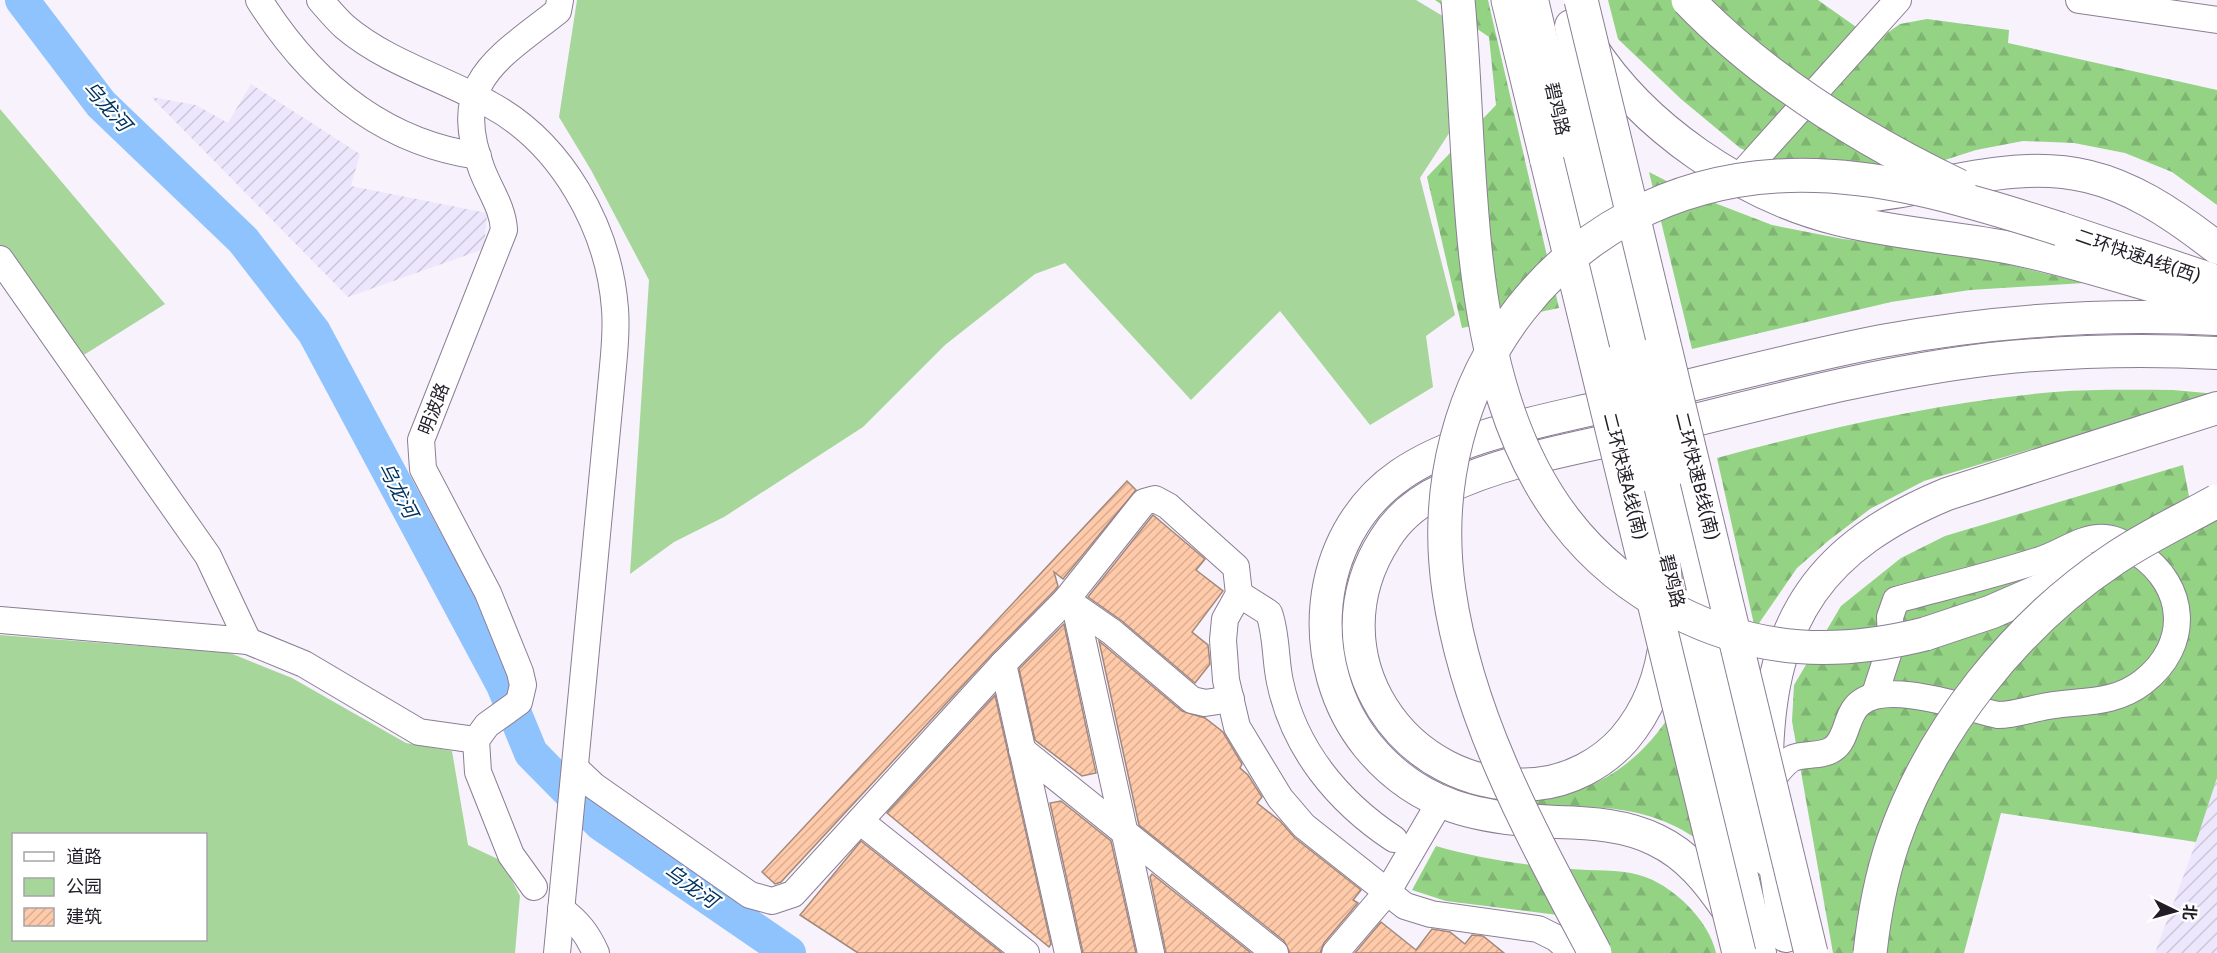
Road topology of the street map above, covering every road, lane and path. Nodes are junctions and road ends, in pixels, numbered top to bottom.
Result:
1 (259, 0) edge
2 (320, 0) edge
3 (560, 0) edge
4 (1458, 0) edge
5 (1508, 0) edge
6 (1532, 0) edge
7 (1567, 0) edge
8 (1581, 0) edge
9 (1688, 0) edge
10 (1898, 0) edge
11 (2079, 0) edge
12 (2217, 20) edge
13 (474, 96) junction
14 (478, 156) junction
15 (1744, 181) junction
16 (2060, 229) junction
17 (2217, 248) edge
18 (0, 259) edge
19 (2217, 282) edge
20 (2217, 304) edge
21 (2217, 319) edge
22 (2217, 353) edge
23 (1632, 359) junction
24 (2217, 408) edge
25 (1660, 472) junction
26 (2217, 501) edge
27 (1658, 523) junction
28 (2126, 551) junction
29 (1239, 594) junction
30 (1070, 603) junction
31 (0, 620) edge
32 (248, 641) junction
33 (1003, 664) junction
34 (1875, 694) junction
35 (1231, 699) junction
36 (482, 732) junction
37 (1022, 750) junction
38 (575, 771) junction
39 (1767, 785) junction
40 (1440, 802) junction
41 (860, 821) junction
42 (1126, 833) junction
43 (1394, 839) dead end
44 (534, 887) dead end
45 (1388, 891) junction
46 (561, 909) junction
47 (1787, 949) edge
48 (557, 953) edge
49 (596, 953) edge
50 (1026, 953) edge
51 (1068, 953) edge
52 (1151, 953) edge
53 (1275, 953) edge
54 (1335, 953) edge
55 (1573, 953) edge
56 (1595, 953) edge
57 (1739, 953) edge
58 (1749, 953) edge
59 (1870, 953) edge

1 - 14 street
2 - 13 street
3 - 13 street, 明波路
4 - 28 highway, bridge
5 - 57 highway, 二环快速A线(南), bridge
6 - 23 main road, 碧鸡路
7 - 15 main road
7 - 23 main road, 碧鸡路
8 - 47 highway, 二环快速B线(南), bridge
9 - 16 highway, bridge
10 - 15 street
11 - 12 street
13 - 14 street, 明波路
13 - 38 street
14 - 36 street, 明波路
15 - 17 main road
15 - 20 main road
16 - 19 highway, 二环快速A线(西)
16 - 56 highway, bridge
18 - 32 street
21 - 40 main road
22 - 27 main road
23 - 25 main road, 碧鸡路, bridge
24 - 39 main road
25 - 27 main road, 碧鸡路
25 - 47 main road, 碧鸡路
26 - 28 highway, bridge
27 - 47 main road, 碧鸡路
28 - 59 highway, bridge
29 - 30 street
29 - 35 street
29 - 43 street
30 - 33 street
30 - 35 street
30 - 42 street
31 - 32 street
32 - 36 street
33 - 37 street
33 - 41 street
34 - 34 street
34 - 39 street
35 - 45 street
36 - 44 street
37 - 42 street
37 - 51 street
38 - 41 street
38 - 46 street
39 - 47 main road
40 - 45 street
40 - 58 main road
41 - 50 street
42 - 52 street
42 - 53 street
45 - 54 street
45 - 55 street
46 - 48 street
46 - 49 street

